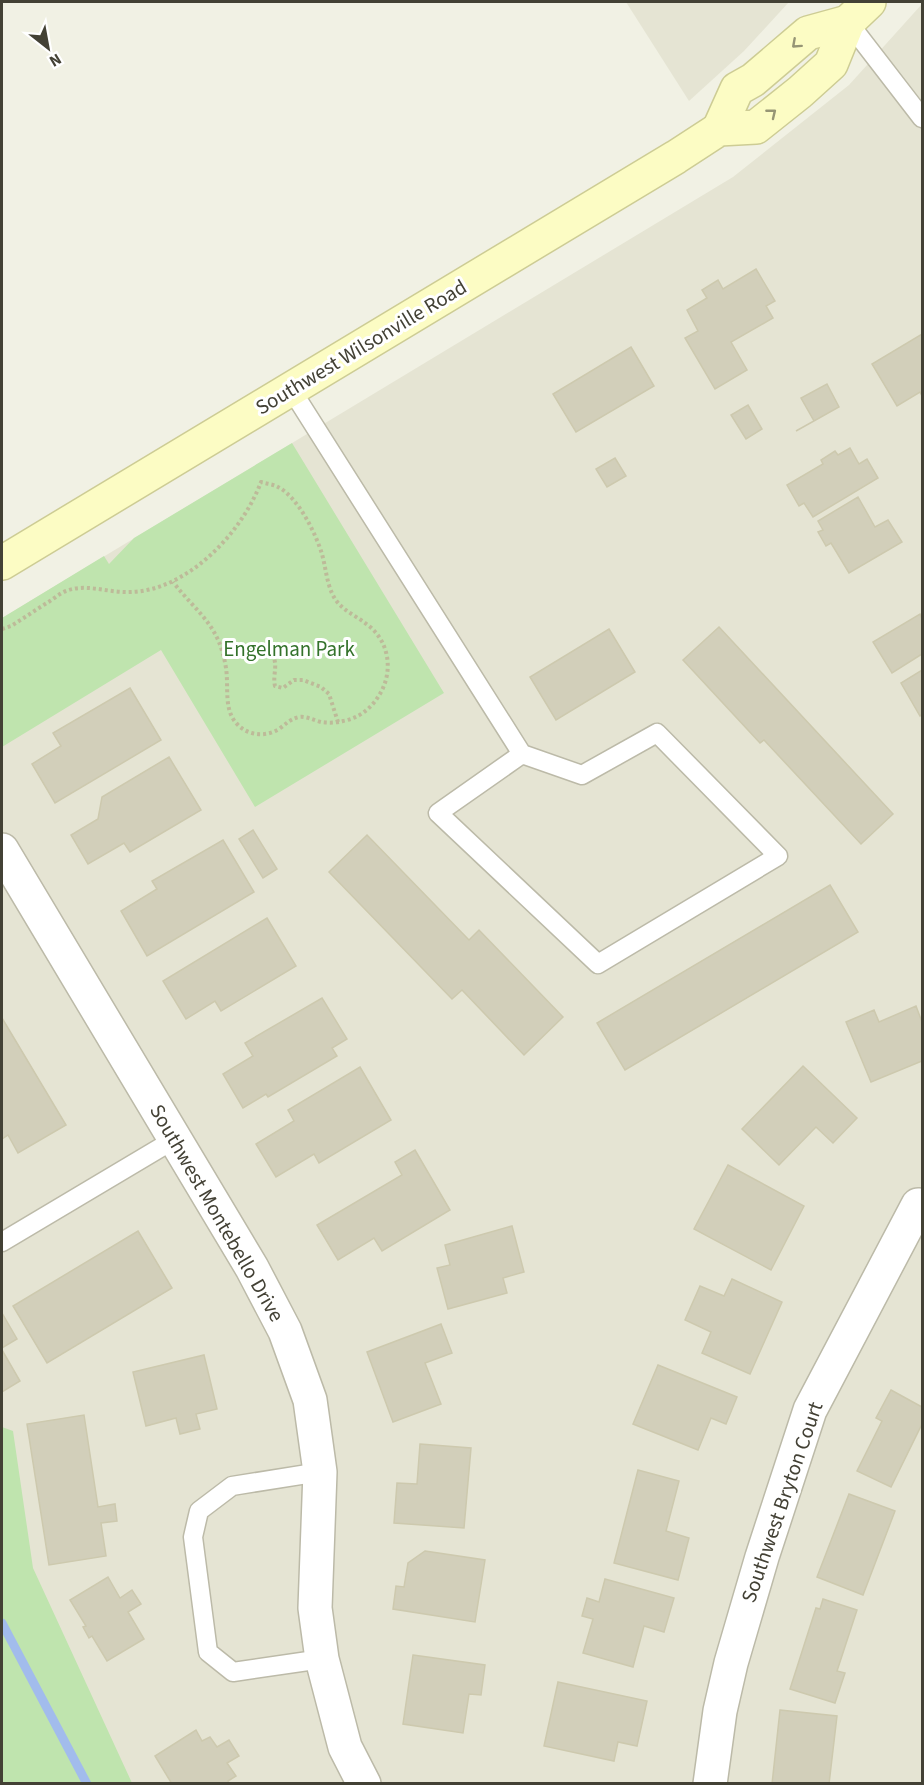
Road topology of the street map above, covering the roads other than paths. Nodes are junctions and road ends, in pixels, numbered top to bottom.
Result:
1 (859, 12) edge
2 (922, 118) edge
3 (291, 389) junction
4 (2, 562) edge
5 (522, 754) junction
6 (2, 850) edge
7 (175, 1138) junction
8 (918, 1205) dead end
9 (2, 1242) edge
10 (320, 1472) junction
11 (322, 1659) junction
12 (364, 1784) edge
13 (710, 1784) edge

1 - 2 lane
1 - 3 main road, Southwest Wilsonville Road
3 - 4 main road, Southwest Wilsonville Road
3 - 5 lane
5 - 5 lane
6 - 7 street, Southwest Montebello Drive
7 - 9 lane
7 - 10 street, Southwest Montebello Drive
8 - 13 street, Southwest Bryton Court
10 - 11 street, Southwest Montebello Drive
10 - 11 lane
11 - 12 street, Southwest Montebello Drive

